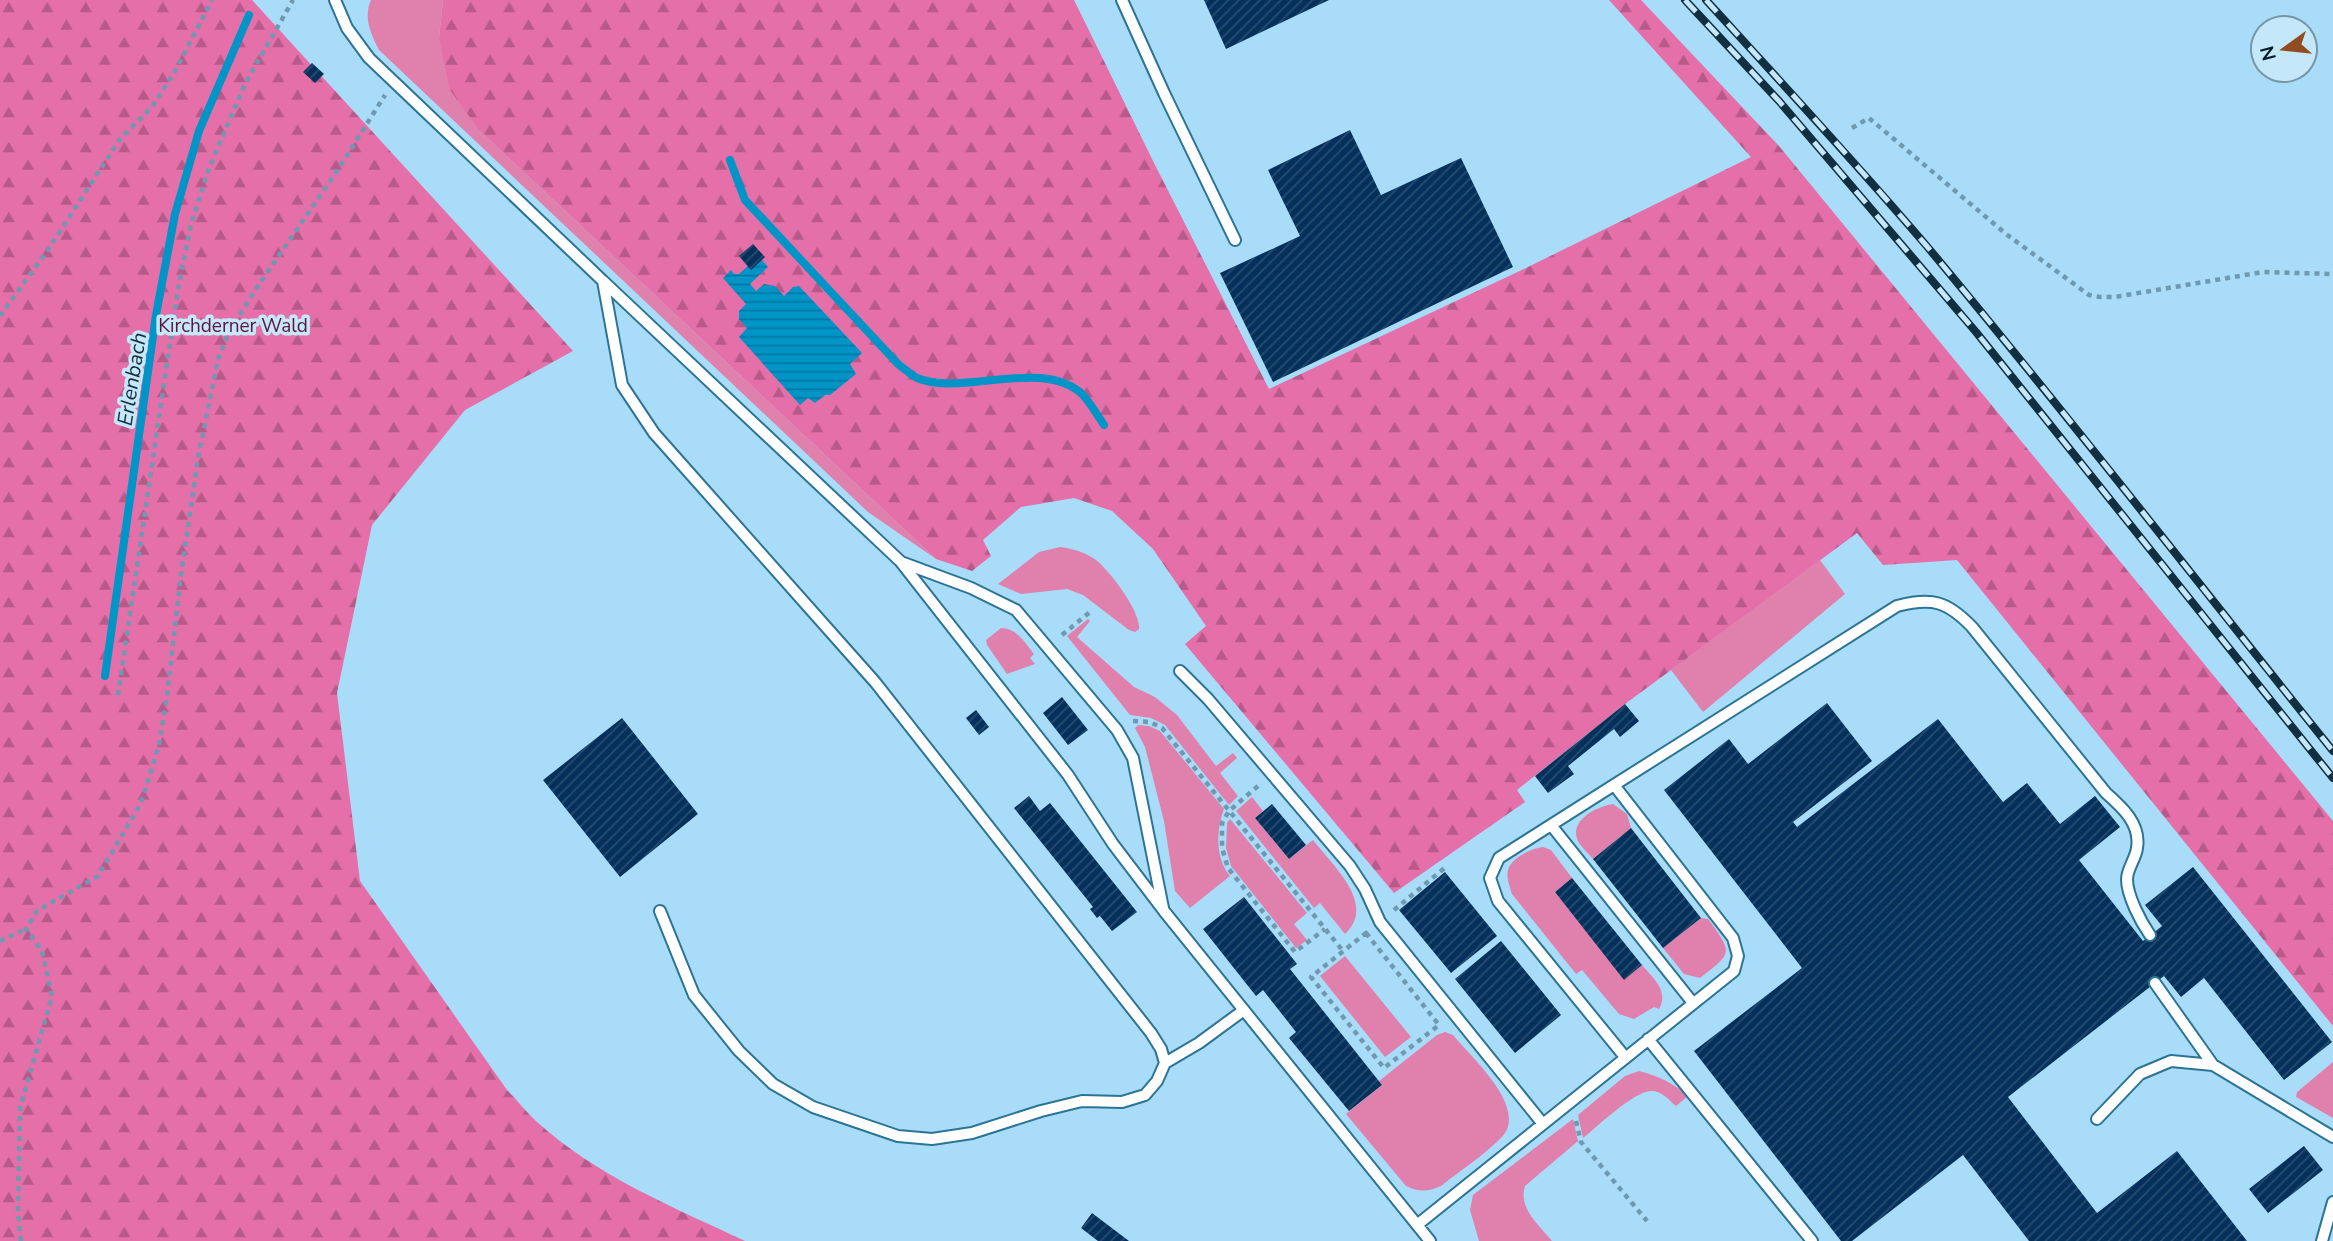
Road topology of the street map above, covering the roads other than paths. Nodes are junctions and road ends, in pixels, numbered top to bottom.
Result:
1 (335, 0) edge
2 (1122, 0) edge
3 (1236, 240) dead end
4 (603, 281) junction
5 (900, 561) junction
6 (1180, 671) dead end
7 (1614, 785) junction
8 (1551, 825) junction
9 (660, 911) dead end
10 (1164, 911) junction
11 (2150, 935) dead end
12 (2155, 983) dead end
13 (1692, 1003) junction
14 (1244, 1010) junction
15 (1648, 1039) junction
16 (1625, 1057) junction
17 (1165, 1063) junction
18 (2213, 1065) junction
19 (2097, 1119) dead end
20 (1543, 1124) junction
21 (2333, 1137) edge
22 (2333, 1202) edge
23 (1417, 1225) junction
24 (1430, 1241) edge
25 (1812, 1241) edge
26 (2322, 1241) edge

1 - 4 lane
2 - 3 lane
4 - 5 lane
4 - 17 lane
5 - 10 lane
5 - 10 lane
6 - 20 lane
7 - 8 lane
7 - 11 lane
7 - 13 lane
8 - 13 lane
8 - 16 lane
9 - 17 lane
10 - 14 lane
12 - 18 lane
13 - 15 lane
14 - 17 lane
14 - 23 lane
15 - 16 lane
15 - 25 lane
16 - 20 lane
18 - 19 lane
18 - 21 lane
20 - 23 lane
22 - 26 lane
23 - 24 lane

